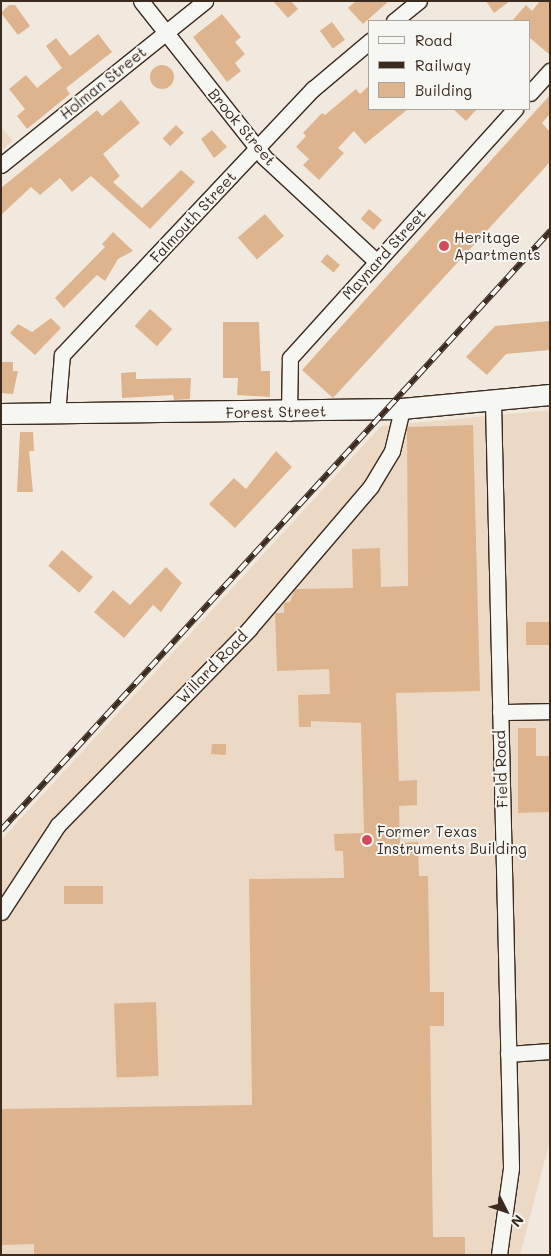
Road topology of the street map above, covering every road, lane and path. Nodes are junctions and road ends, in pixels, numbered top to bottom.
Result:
1 (141, 1) edge
2 (205, 1) edge
3 (419, 1) edge
4 (395, 20) edge
5 (166, 33) junction
6 (368, 43) edge
7 (550, 71) edge
8 (531, 92) edge
9 (514, 110) edge
10 (257, 149) junction
11 (1, 165) edge
12 (377, 262) junction
13 (550, 395) edge
14 (493, 402) junction
15 (402, 409) junction
16 (289, 413) junction
17 (1, 414) edge
18 (57, 414) junction
19 (500, 712) junction
20 (550, 712) edge
21 (1, 912) edge
22 (550, 1051) edge
23 (508, 1054) junction
24 (499, 1255) edge

1 - 5 street, Brook Street
2 - 5 street, Holman Street
3 - 4 street
5 - 10 street, Brook Street
5 - 11 street, Holman Street
6 - 10 street, Falmouth Street
7 - 8 street
9 - 12 street, Maynard Street
10 - 12 street, Brook Street
10 - 18 street, Falmouth Street
12 - 16 street, Maynard Street
13 - 14 main road, Forest Street
14 - 15 main road, Forest Street
14 - 19 street, Field Road
15 - 16 main road, Forest Street
15 - 21 street, Willard Road
16 - 18 main road, Forest Street
17 - 18 main road, Forest Street
19 - 20 street
19 - 23 street, Field Road
22 - 23 street
23 - 24 street, Field Road

